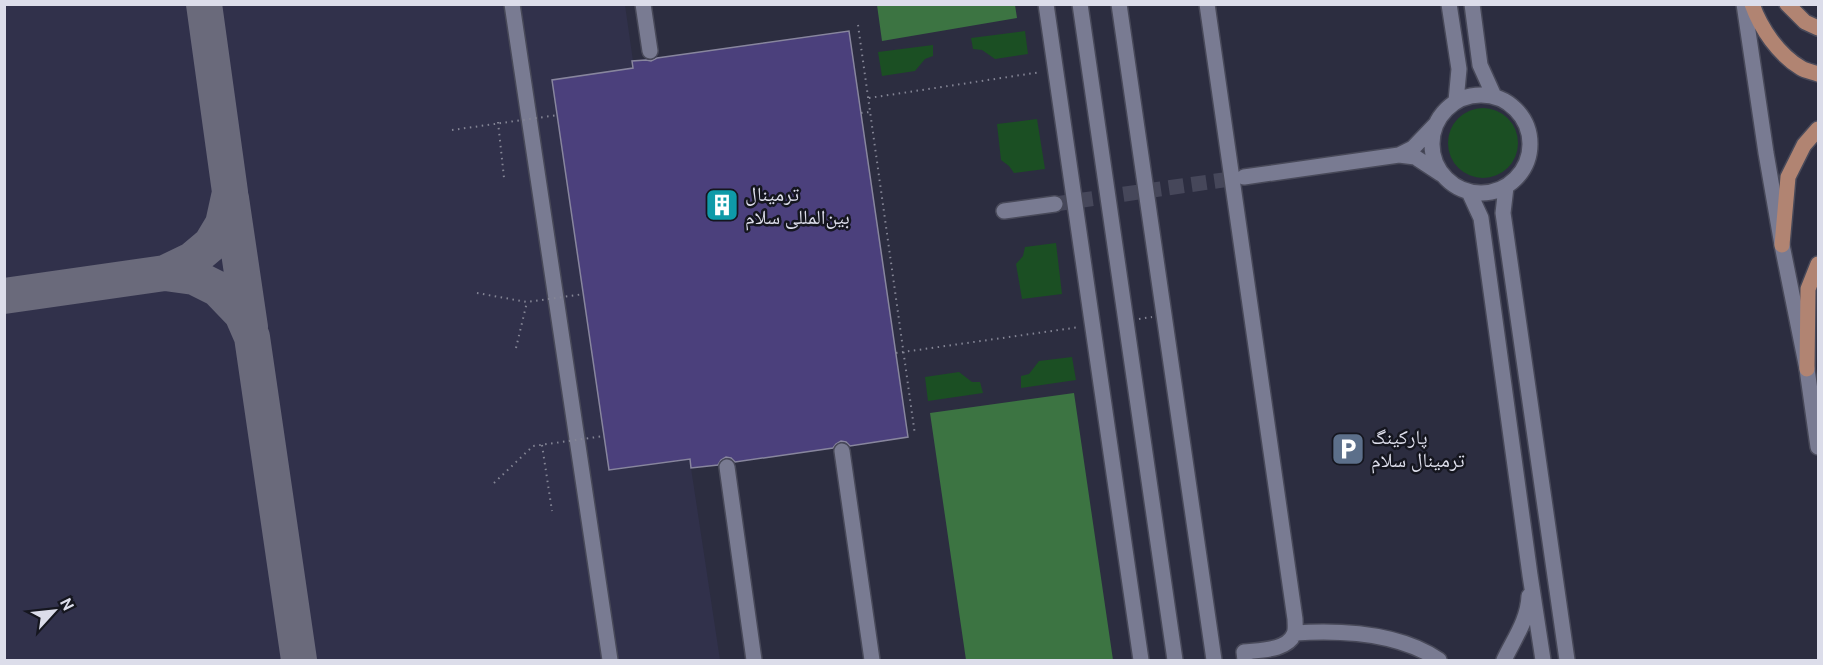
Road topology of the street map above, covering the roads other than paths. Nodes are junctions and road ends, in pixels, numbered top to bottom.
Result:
1 (512, 4) edge
2 (643, 4) edge
3 (1046, 4) edge
4 (1080, 4) edge
5 (1119, 4) edge
6 (1207, 4) edge
7 (1449, 4) edge
8 (1472, 4) edge
9 (1744, 4) edge
10 (1752, 4) edge
11 (1787, 4) edge
12 (1818, 28) edge
13 (650, 51) dead end
14 (1818, 74) edge
15 (1494, 96) junction
16 (1456, 101) junction
17 (1437, 122) junction
18 (1818, 129) edge
19 (1399, 155) junction
20 (1444, 176) junction
21 (1244, 177) tunnel mouth
22 (1506, 187) junction
23 (1468, 192) junction
24 (1056, 204) tunnel mouth
25 (1004, 211) dead end
26 (1782, 245) junction
27 (1818, 264) edge
28 (1807, 369) junction
29 (1818, 447) edge
30 (842, 452) dead end
31 (727, 467) dead end
32 (1530, 575) junction
33 (1295, 633) junction
34 (610, 660) edge
35 (754, 660) edge
36 (872, 660) edge
37 (1141, 660) edge
38 (1175, 660) edge
39 (1214, 660) edge
40 (1245, 660) edge
41 (1439, 660) edge
42 (1504, 660) edge
43 (1543, 660) edge
44 (1567, 660) edge

1 - 34 street
2 - 13 street
3 - 37 street
4 - 38 street
5 - 39 street
6 - 33 street
7 - 16 street
8 - 15 street
9 - 26 street
10 - 14 main road
11 - 12 main road
15 - 16 street
15 - 22 street
16 - 17 street
17 - 19 street
17 - 20 street
18 - 26 main road
19 - 20 street
19 - 21 street
20 - 23 street
22 - 23 street
22 - 44 street
23 - 32 street
24 - 25 street
26 - 28 street
27 - 28 main road
28 - 29 street
30 - 36 street
31 - 35 street
32 - 42 street
32 - 43 street
33 - 40 street
33 - 41 street

